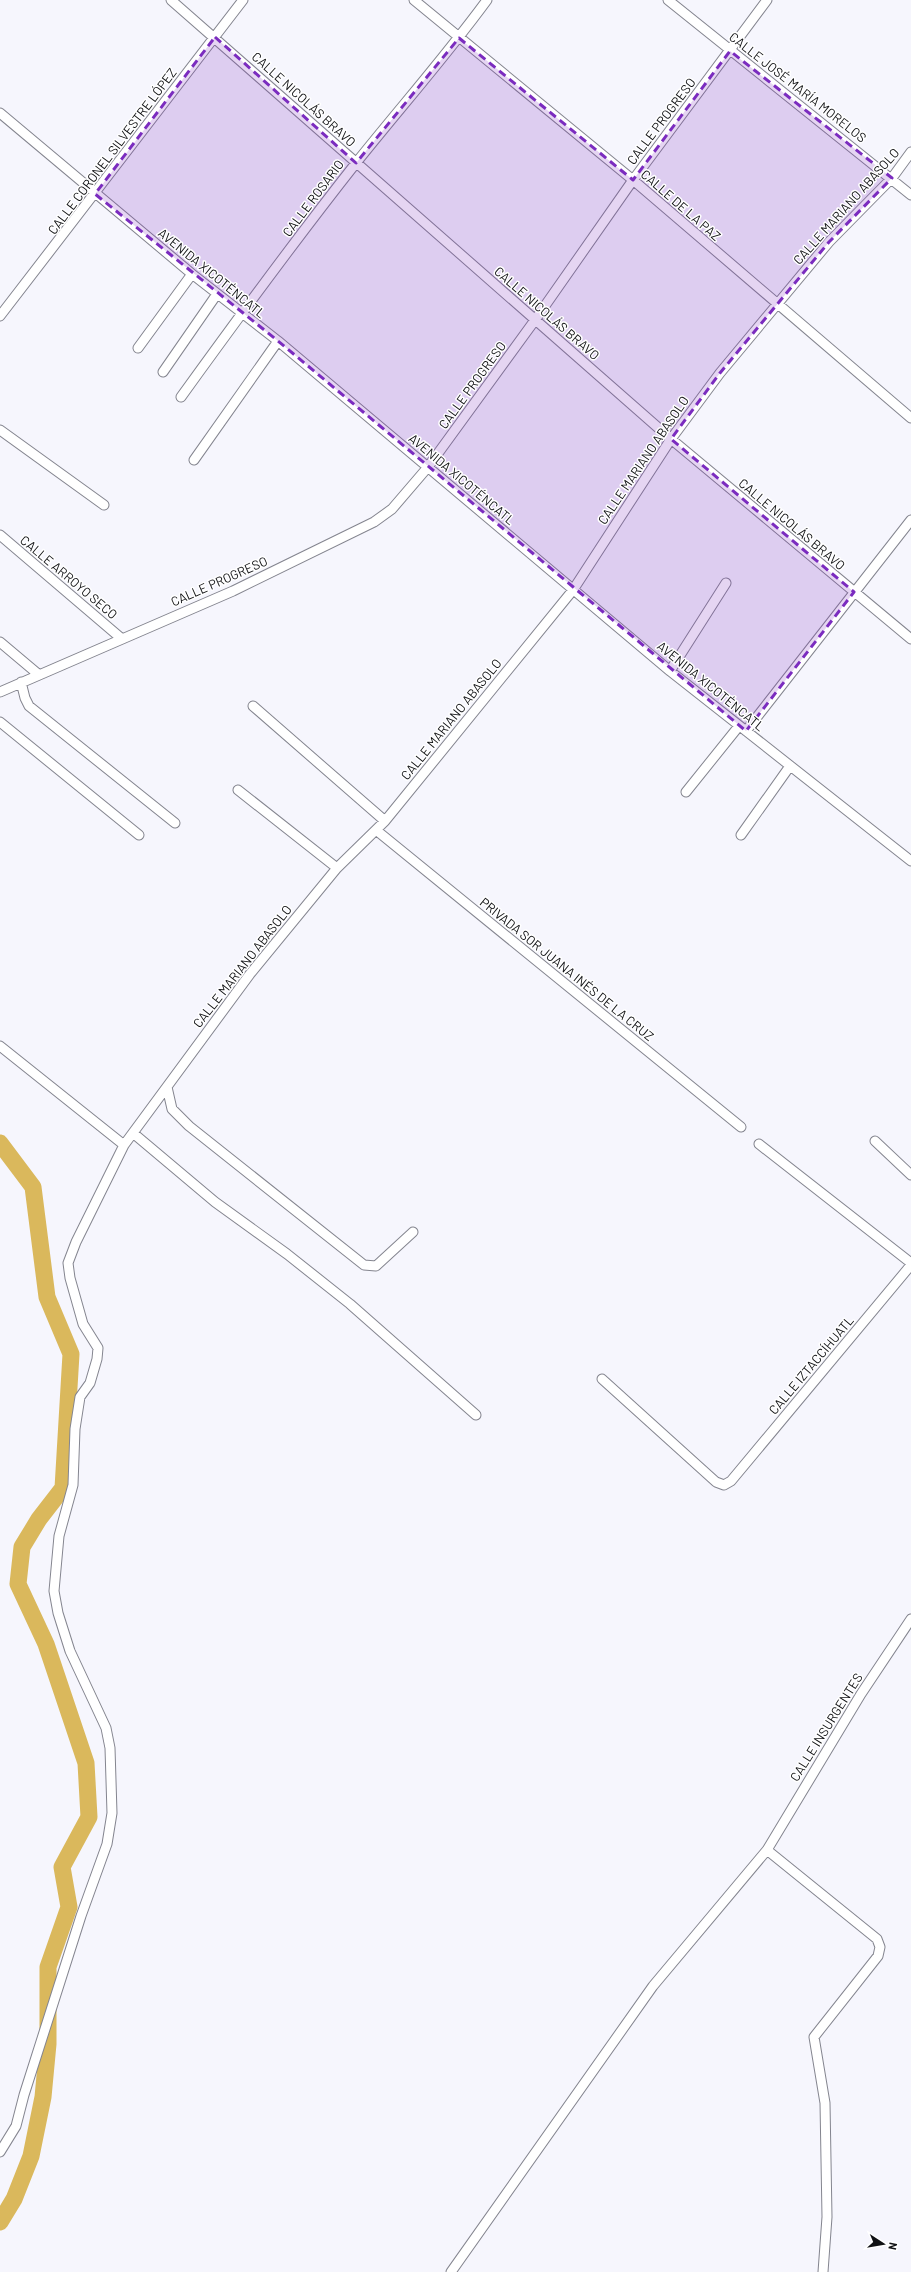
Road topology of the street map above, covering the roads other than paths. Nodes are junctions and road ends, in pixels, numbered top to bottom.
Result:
1 (171, 0) edge
2 (243, 0) edge
3 (414, 0) edge
4 (486, 0) edge
5 (668, 0) edge
6 (767, 0) edge
7 (215, 37) junction
8 (459, 38) junction
9 (730, 51) junction
10 (0, 113) edge
11 (911, 152) edge
12 (356, 163) junction
13 (892, 178) junction
14 (633, 180) junction
15 (95, 194) junction
16 (911, 195) edge
17 (192, 274) junction
18 (217, 294) junction
19 (777, 305) junction
20 (241, 314) junction
21 (0, 316) edge
22 (535, 320) junction
23 (278, 341) junction
24 (138, 348) dead end
25 (163, 372) dead end
26 (181, 397) dead end
27 (911, 418) edge
28 (0, 430) edge
29 (671, 439) junction
30 (194, 460) dead end
31 (428, 467) junction
32 (104, 505) dead end
33 (911, 520) edge
34 (0, 535) edge
35 (726, 583) dead end
36 (573, 590) junction
37 (854, 592) junction
38 (122, 638) junction
39 (911, 639) edge
40 (0, 642) edge
41 (670, 671) junction
42 (38, 674) junction
43 (21, 682) junction
44 (0, 692) edge
45 (253, 706) dead end
46 (0, 722) edge
47 (742, 728) junction
48 (790, 766) junction
49 (238, 790) dead end
50 (686, 792) dead end
51 (385, 821) junction
52 (175, 823) dead end
53 (376, 830) junction
54 (139, 835) dead end
55 (740, 835) dead end
56 (911, 861) edge
57 (337, 868) junction
58 (0, 1046) edge
59 (167, 1087) junction
60 (741, 1127) dead end
61 (133, 1133) junction
62 (875, 1141) dead end
63 (759, 1144) dead end
64 (124, 1145) junction
65 (911, 1175) edge
66 (413, 1232) dead end
67 (911, 1264) edge
68 (602, 1379) dead end
69 (476, 1415) dead end
70 (911, 1619) edge
71 (767, 1850) junction
72 (0, 2152) edge
73 (451, 2272) edge
74 (823, 2272) edge

1 - 7 street, CALLE NICOLÁS BRAVO
2 - 7 street, CALLE CORONEL SILVESTRE LÓPEZ
3 - 8 street, CALLE DE LA PAZ
4 - 8 street, CALLE ROSARIO
5 - 9 street, CALLE JOSÉ MARÍA MORELOS
6 - 9 street, CALLE PROGRESO
7 - 12 street, CALLE NICOLÁS BRAVO
7 - 15 street, CALLE CORONEL SILVESTRE LÓPEZ
8 - 12 street, CALLE ROSARIO
8 - 14 street, CALLE DE LA PAZ
9 - 13 street, CALLE JOSÉ MARÍA MORELOS
9 - 14 street, CALLE PROGRESO
10 - 15 street, AVENIDA XICOTÉNCATL
11 - 13 street, CALLE MARIANO ABASOLO
12 - 20 street, CALLE ROSARIO
12 - 22 street, CALLE NICOLÁS BRAVO
13 - 16 street, CALLE JOSÉ MARÍA MORELOS
13 - 19 street, CALLE MARIANO ABASOLO
14 - 19 street, CALLE DE LA PAZ
14 - 22 street, CALLE PROGRESO
15 - 17 street, AVENIDA XICOTÉNCATL
15 - 21 street, CALLE CORONEL SILVESTRE LÓPEZ
17 - 18 street, AVENIDA XICOTÉNCATL
17 - 24 street
18 - 20 street, AVENIDA XICOTÉNCATL
18 - 25 street
19 - 27 street, CALLE DE LA PAZ
19 - 29 street, CALLE MARIANO ABASOLO
20 - 23 street, AVENIDA XICOTÉNCATL
20 - 26 street, CALLE ROSARIO
22 - 29 street, CALLE NICOLÁS BRAVO
22 - 31 street, CALLE PROGRESO
23 - 30 street
23 - 31 street, AVENIDA XICOTÉNCATL
28 - 32 street
29 - 36 street, CALLE MARIANO ABASOLO
29 - 37 street, CALLE NICOLÁS BRAVO
31 - 36 street, AVENIDA XICOTÉNCATL
31 - 38 street, CALLE PROGRESO
33 - 37 street
34 - 38 street, CALLE ARROYO SECO
35 - 41 street
36 - 41 street, AVENIDA XICOTÉNCATL
36 - 51 street, CALLE MARIANO ABASOLO
37 - 39 street, CALLE NICOLÁS BRAVO
37 - 47 street
38 - 42 street, CALLE PROGRESO
40 - 42 street
41 - 47 street, AVENIDA XICOTÉNCATL
42 - 43 street, CALLE PROGRESO
43 - 44 street, CALLE PROGRESO
43 - 52 street
45 - 51 street
46 - 54 street
47 - 48 street, AVENIDA XICOTÉNCATL
47 - 50 street
48 - 55 street
48 - 56 street, AVENIDA XICOTÉNCATL
49 - 57 street
51 - 53 street, CALLE MARIANO ABASOLO
53 - 57 street, CALLE MARIANO ABASOLO
53 - 60 street, PRIVADA SOR JUANA INÉS DE LA CRUZ
57 - 59 street, CALLE MARIANO ABASOLO
58 - 64 street
59 - 61 street, CALLE MARIANO ABASOLO
59 - 66 street
61 - 64 street, CALLE MARIANO ABASOLO
61 - 69 street
62 - 65 street
63 - 67 street
64 - 72 street, CALLE MARIANO ABASOLO
67 - 68 street, CALLE IZTACCÍHUATL
70 - 71 street, CALLE INSURGENTES
71 - 73 street, CALLE INSURGENTES
71 - 74 street

